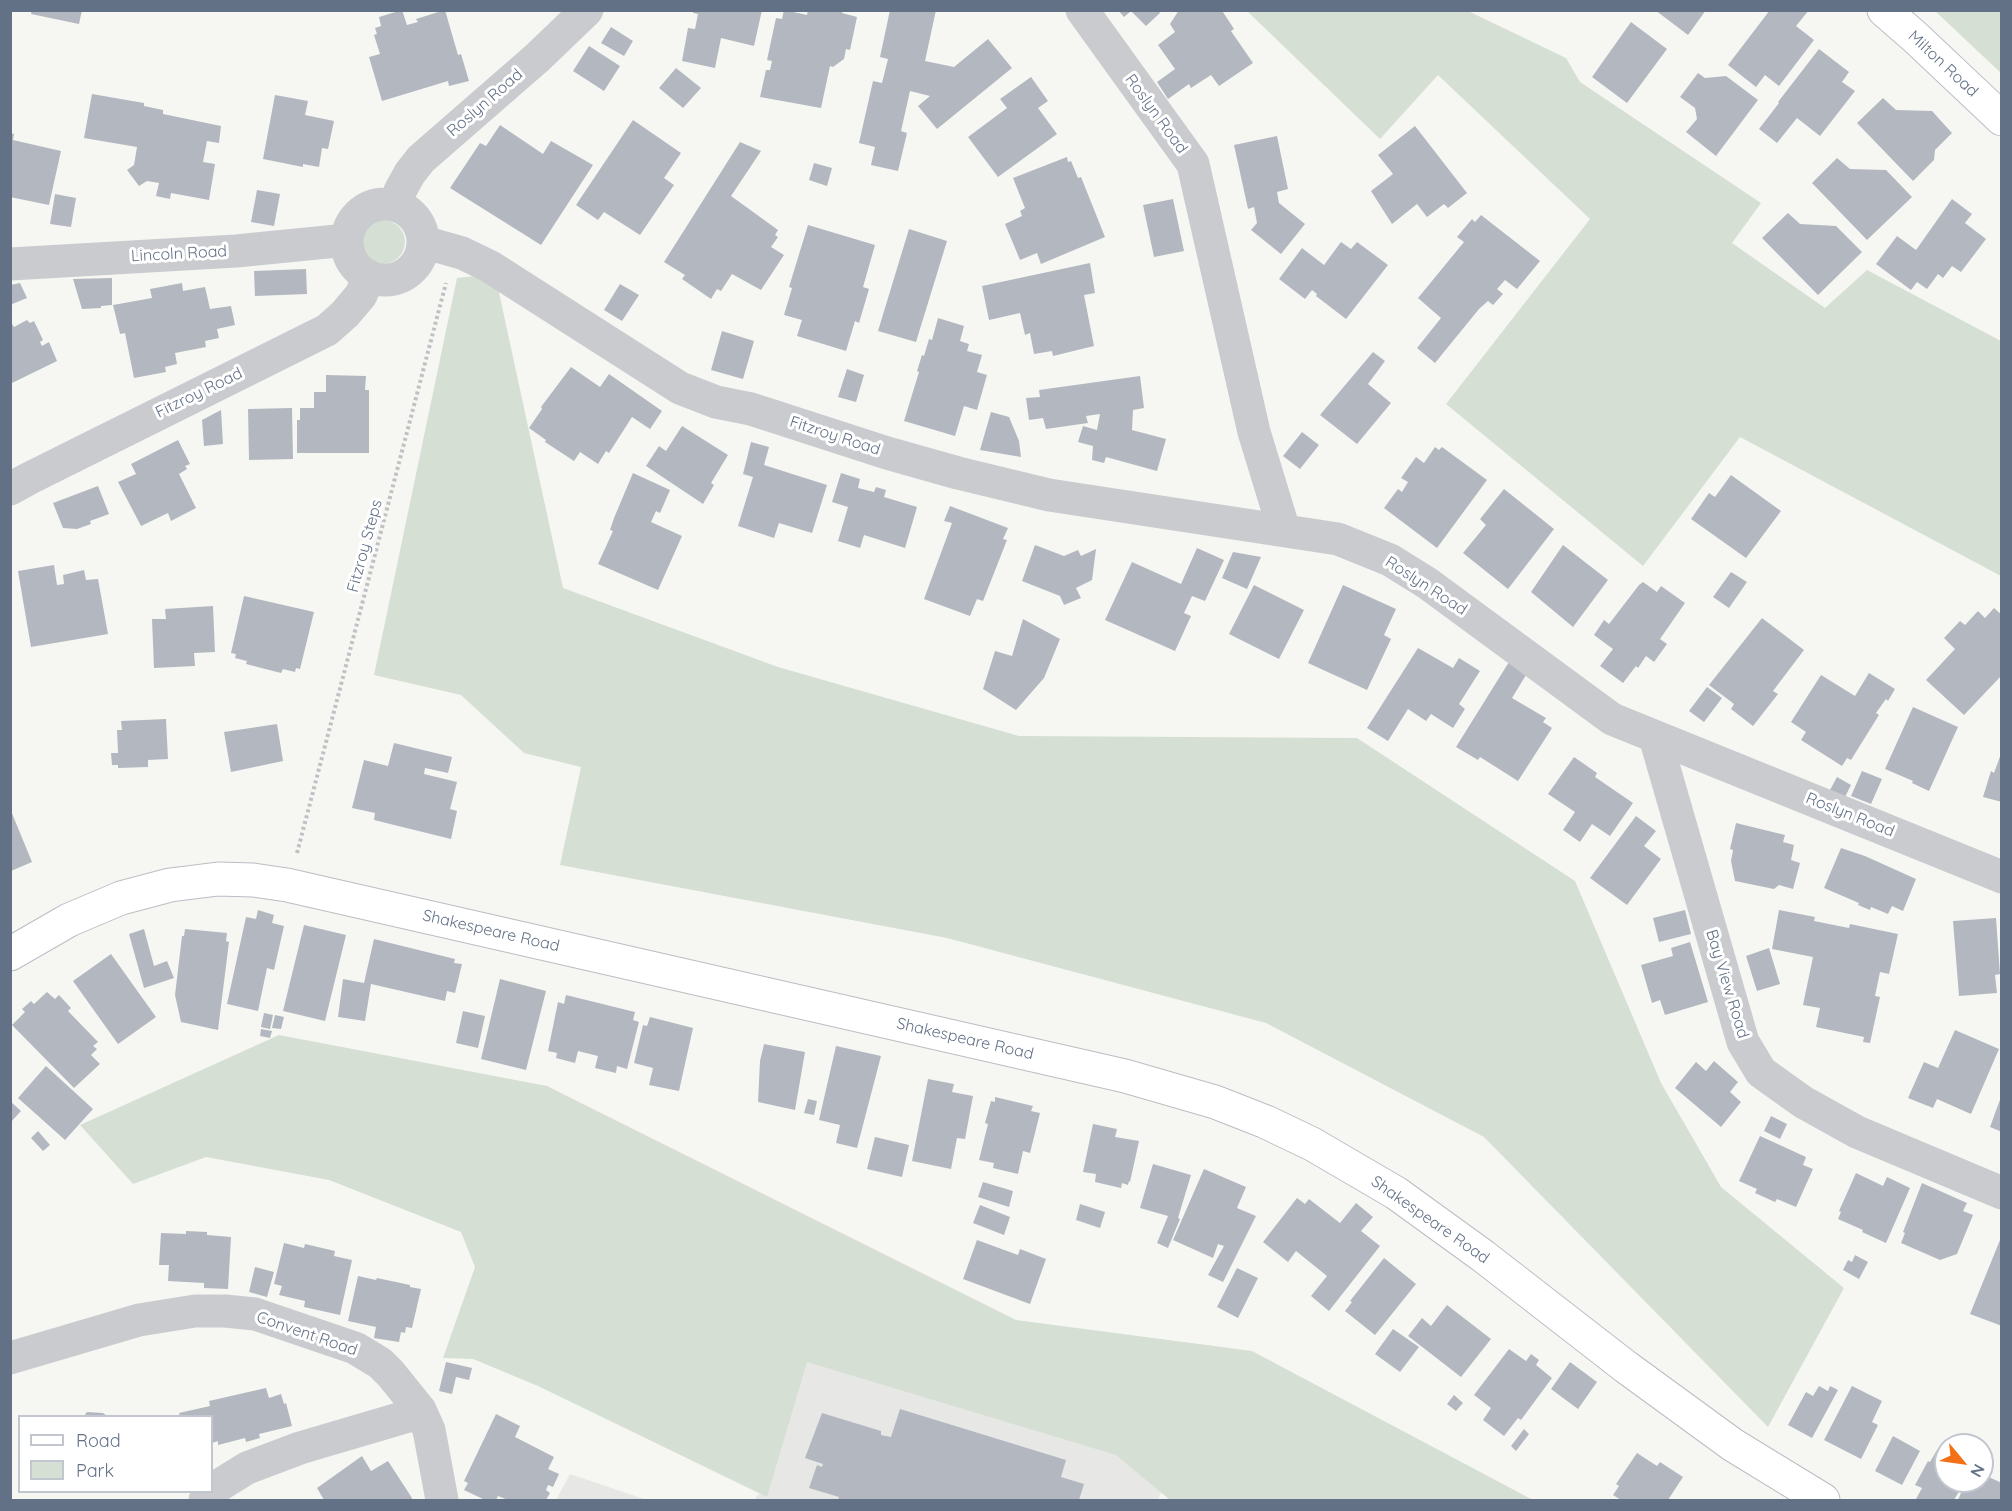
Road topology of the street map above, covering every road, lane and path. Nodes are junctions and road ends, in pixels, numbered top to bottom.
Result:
1 (587, 10) edge
2 (1082, 10) edge
3 (1884, 10) edge
4 (2001, 120) edge
5 (397, 206) junction
6 (347, 240) junction
7 (419, 253) junction
8 (10, 264) edge
9 (369, 276) junction
10 (10, 489) edge
11 (1284, 530) junction
12 (1655, 737) junction
13 (297, 853) dead end
14 (2001, 877) edge
15 (10, 954) edge
16 (2001, 1193) edge
17 (10, 1358) edge
18 (420, 1410) junction
19 (213, 1491) edge
20 (442, 1500) edge
21 (1823, 1500) edge

1 - 5 street, Roslyn Road
2 - 11 street, Roslyn Road
3 - 4 street, Milton Road
5 - 6 street
5 - 7 street
6 - 8 street, Lincoln Road
6 - 9 street
7 - 9 street
7 - 11 street, Fitzroy Road
7 - 13 path, Fitzroy Steps
9 - 10 street, Fitzroy Road
11 - 12 street, Roslyn Road
12 - 14 street, Roslyn Road
12 - 16 street, Bay View Road
15 - 21 street, Shakespeare Road
17 - 18 street, Convent Road
18 - 19 street
18 - 20 street, Convent Road

